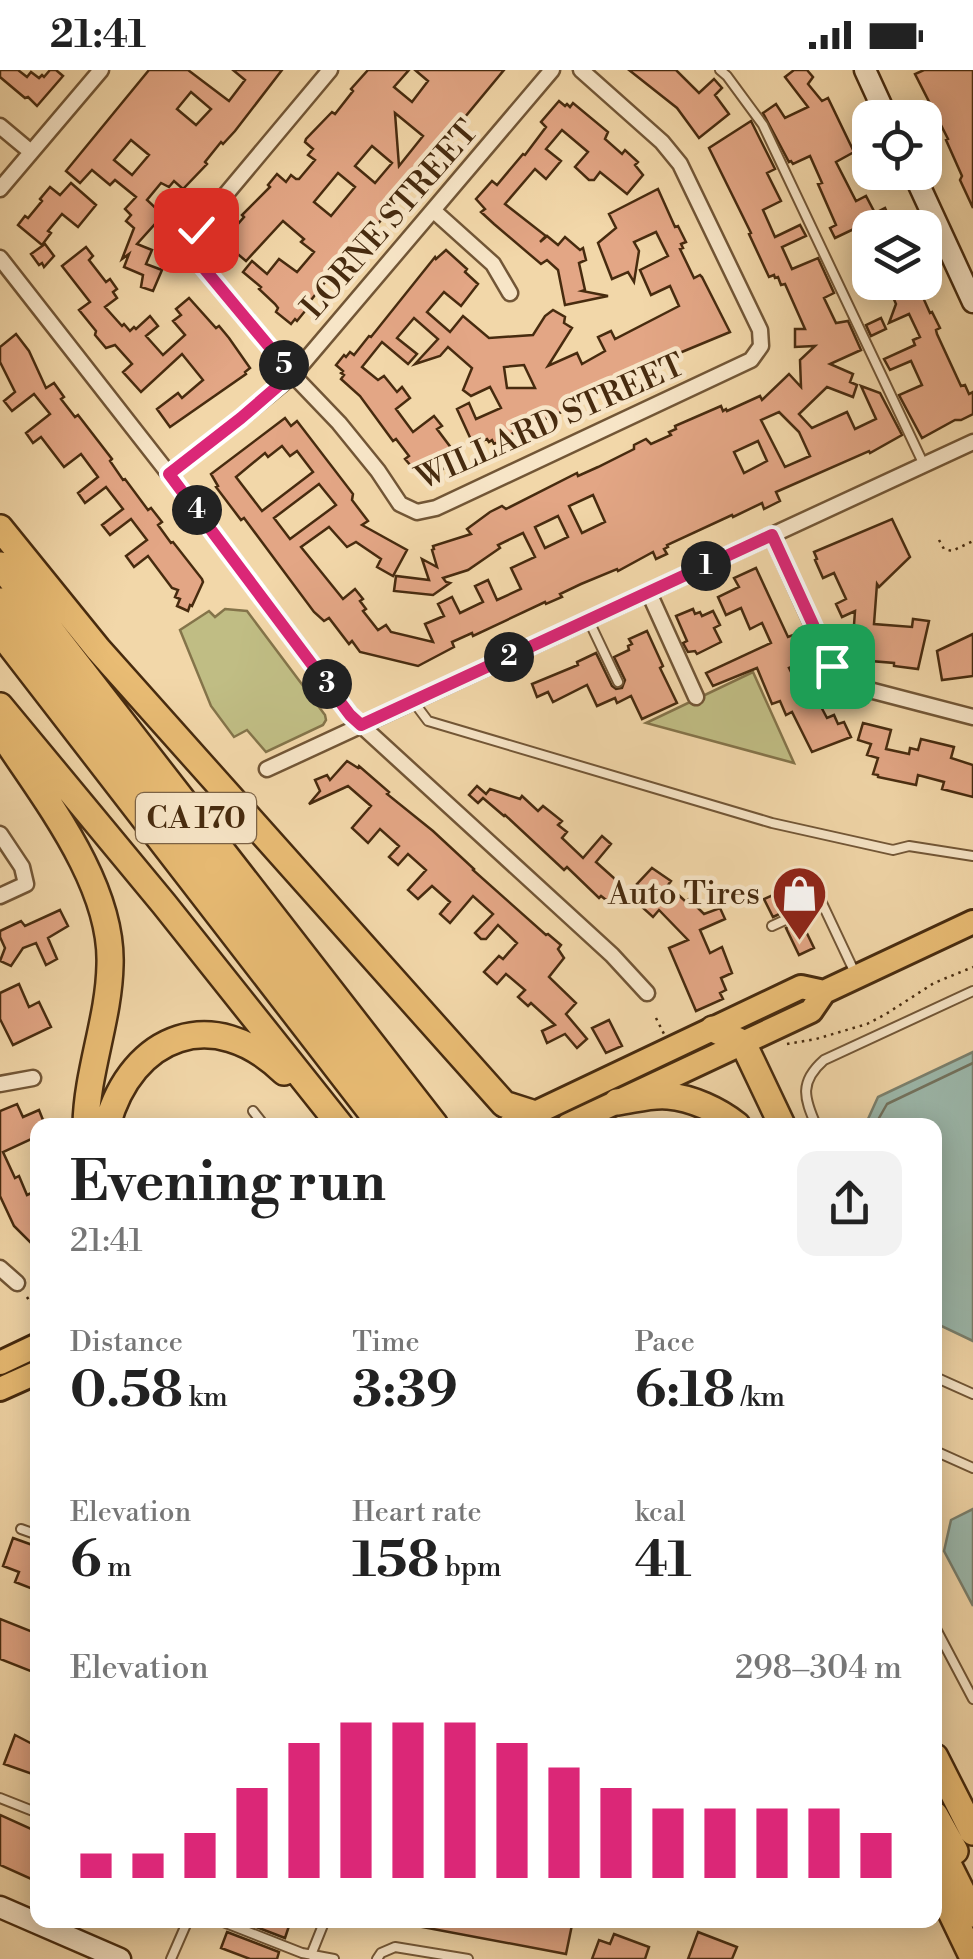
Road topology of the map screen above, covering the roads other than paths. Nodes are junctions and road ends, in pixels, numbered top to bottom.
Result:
1 (101, 70) edge
2 (330, 70) edge
3 (552, 70) edge
4 (581, 70) edge
5 (720, 70) edge
6 (848, 70) edge
7 (864, 70) edge
8 (875, 100) edge
9 (879, 100) edge
10 (0, 126) edge
11 (32, 152) junction
12 (0, 189) edge
13 (921, 190) edge
14 (434, 211) junction
15 (0, 258) edge
16 (510, 292) dead end
17 (973, 302) edge
18 (292, 374) junction
19 (973, 442) edge
20 (924, 464) junction
21 (169, 474) junction
22 (0, 528) edge
23 (772, 535) junction
24 (0, 565) edge
25 (0, 584) edge
26 (649, 593) junction
27 (0, 601) edge
28 (589, 621) junction
29 (0, 632) edge
30 (618, 682) dead end
31 (696, 696) dead end
32 (414, 702) junction
33 (0, 706) edge
34 (973, 717) edge
35 (361, 725) junction
36 (0, 731) edge
37 (267, 769) dead end
38 (0, 834) edge
39 (973, 856) edge
40 (0, 896) edge
41 (973, 922) edge
42 (772, 926) dead end
43 (857, 977) junction
44 (824, 992) junction
45 (973, 992) edge
46 (647, 993) dead end
47 (713, 1029) junction
48 (743, 1043) junction
49 (33, 1078) dead end
50 (0, 1084) edge
51 (617, 1102) junction
52 (254, 1112) dead end
53 (535, 1114) junction
54 (87, 1118) edge
55 (109, 1118) edge
56 (259, 1118) edge
57 (331, 1118) edge
58 (332, 1118) edge
59 (376, 1118) edge
60 (417, 1118) edge
61 (417, 1118) edge
62 (417, 1118) edge
63 (526, 1118) edge
64 (583, 1118) edge
65 (729, 1118) edge
66 (779, 1118) edge
67 (813, 1118) edge
68 (0, 1268) edge
69 (17, 1283) road end
70 (30, 1349) edge
71 (0, 1363) edge
72 (30, 1376) edge
73 (942, 1381) edge
74 (0, 1389) edge
75 (973, 1394) edge
76 (942, 1454) edge
77 (973, 1468) edge
78 (21, 1529) dead end
79 (30, 1532) edge
80 (942, 1639) edge
81 (973, 1699) edge
82 (942, 1770) edge
83 (0, 1798) edge
84 (942, 1807) edge
85 (30, 1810) edge
86 (942, 1829) edge
87 (973, 1832) edge
88 (942, 1852) edge
89 (973, 1863) edge
90 (973, 1887) edge
91 (942, 1893) edge
92 (0, 1907) edge
93 (973, 1914) edge
94 (30, 1920) edge
95 (48, 1928) edge
96 (185, 1928) edge
97 (240, 1928) edge
98 (322, 1928) edge
99 (311, 1954) junction
100 (973, 1958) edge
101 (120, 1959) edge
102 (171, 1959) edge
103 (334, 1959) edge
104 (376, 1959) edge
105 (468, 1959) edge

1 - 11 street
2 - 18 street, WILLARD STREET
3 - 14 street, LORNE STREET
4 - 18 street, WILLARD STREET
5 - 20 lane
6 - 8 main road
7 - 9 main road
10 - 11 street
11 - 12 street
13 - 17 main road
14 - 16 street
14 - 18 street, LORNE STREET
15 - 21 street
18 - 21 street, LORNE STREET
19 - 20 street
20 - 23 street
21 - 35 street
22 - 53 highway
23 - 26 street
23 - 34 street
24 - 60 highway, CA 170
25 - 61 highway
26 - 28 street
26 - 31 street
27 - 62 highway
28 - 30 lane
28 - 32 street
29 - 59 highway, CA 170
32 - 35 street
32 - 39 lane
33 - 58 highway
35 - 37 street
35 - 46 street
36 - 54 highway
38 - 40 street
41 - 43 main road
42 - 43 lane
43 - 44 main road
44 - 47 main road
44 - 48 main road
45 - 67 lane
47 - 48 highway
47 - 53 main road
48 - 51 main road
48 - 66 highway
49 - 50 street
51 - 64 main road
51 - 65 highway
52 - 56 lane
53 - 63 main road
55 - 57 highway
68 - 69 street
70 - 71 main road
72 - 74 main road
73 - 75 lane
76 - 77 lane
78 - 79 lane
80 - 81 lane
82 - 87 highway
83 - 85 lane
84 - 89 highway
86 - 90 highway
88 - 93 highway
91 - 100 highway
92 - 94 main road
95 - 101 main road
96 - 102 lane
97 - 99 lane
98 - 99 lane
99 - 103 lane
104 - 105 lane

